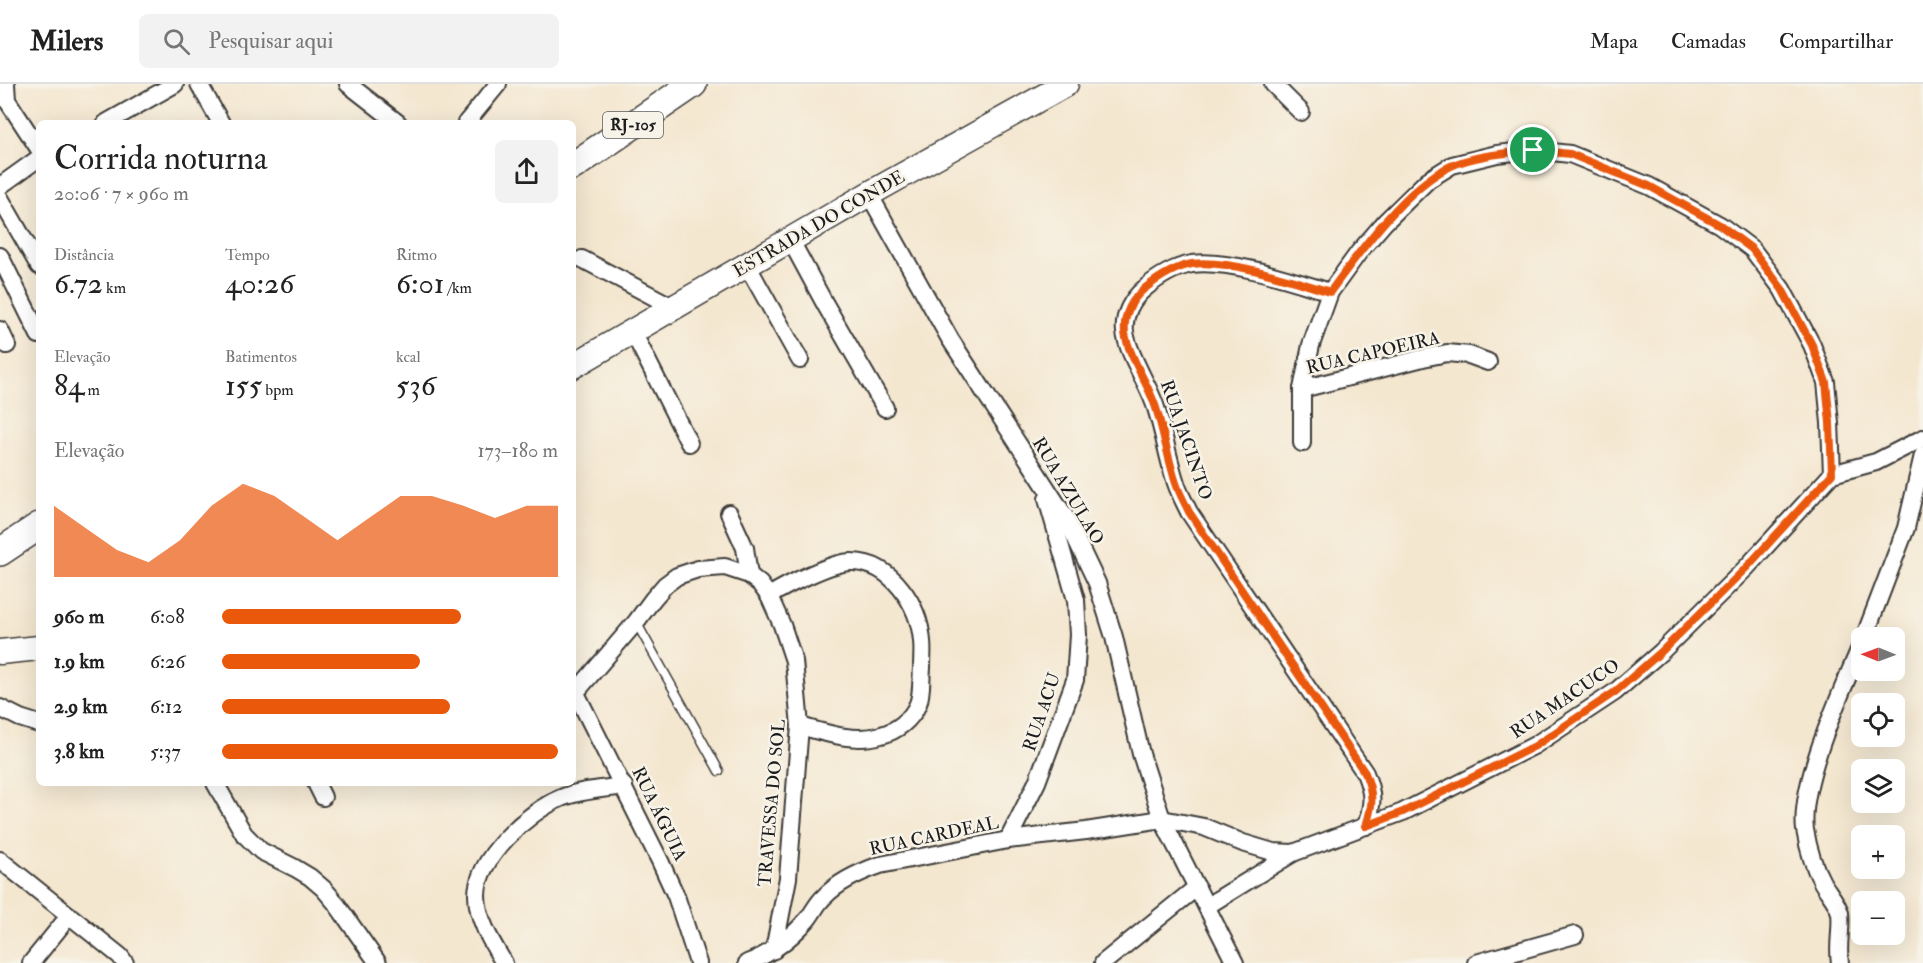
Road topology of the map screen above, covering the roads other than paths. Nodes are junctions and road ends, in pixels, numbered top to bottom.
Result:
1 (6, 84) edge
2 (174, 84) edge
3 (200, 84) edge
4 (348, 84) edge
5 (498, 84) edge
6 (693, 84) edge
7 (1066, 84) edge
8 (1273, 84) edge
9 (1040, 90) edge
10 (1301, 112) dead end
11 (128, 118) edge
12 (219, 120) edge
13 (394, 120) edge
14 (468, 120) edge
15 (36, 144) edge
16 (36, 160) edge
17 (576, 164) edge
18 (0, 188) edge
19 (869, 194) junction
20 (791, 241) junction
21 (0, 256) edge
22 (582, 259) dead end
23 (36, 260) edge
24 (747, 265) junction
25 (1330, 292) junction
26 (673, 307) junction
27 (36, 329) edge
28 (633, 332) junction
29 (800, 360) dead end
30 (1488, 362) dead end
31 (576, 364) edge
32 (1302, 389) junction
33 (885, 408) dead end
34 (1923, 438) edge
35 (689, 443) dead end
36 (1302, 443) dead end
37 (1923, 455) edge
38 (1832, 474) junction
39 (1042, 484) junction
40 (729, 513) dead end
41 (36, 528) edge
42 (0, 552) edge
43 (749, 575) junction
44 (769, 596) junction
45 (636, 622) junction
46 (1868, 627) edge
47 (36, 648) edge
48 (0, 652) edge
49 (1851, 672) edge
50 (576, 688) edge
51 (576, 694) edge
52 (0, 708) edge
53 (36, 723) edge
54 (800, 726) junction
55 (719, 771) dead end
56 (217, 786) edge
57 (624, 786) junction
58 (1162, 819) junction
59 (1366, 826) junction
60 (1008, 840) junction
61 (1293, 853) junction
62 (0, 860) edge
63 (1197, 887) junction
64 (1207, 906) junction
65 (69, 916) junction
66 (1575, 935) dead end
67 (774, 950) junction
68 (31, 963) edge
69 (125, 963) edge
70 (378, 963) edge
71 (504, 963) edge
72 (698, 963) edge
73 (747, 963) edge
74 (1103, 963) edge
75 (1235, 963) edge
76 (1476, 963) edge
77 (1840, 963) edge

1 - 15 street
2 - 11 street
3 - 12 street
4 - 13 street
5 - 14 street
6 - 17 main road, RJ-105
7 - 9 street, ESTRADA DO CONDE
8 - 10 street
9 - 19 street, ESTRADA DO CONDE
16 - 18 street
18 - 23 street
19 - 20 street, ESTRADA DO CONDE
19 - 39 street, RUA AZULAO
20 - 24 street, ESTRADA DO CONDE
20 - 33 street
21 - 27 street
22 - 26 street
24 - 26 street, ESTRADA DO CONDE
24 - 29 street
25 - 32 street, RUA CAPOEIRA
25 - 38 street, RUA CAPOEIRA
25 - 59 street, RUA JACINTO
26 - 28 street, ESTRADA DO CONDE
28 - 31 street, ESTRADA DO CONDE
28 - 35 street
30 - 32 street, RUA CAPOEIRA
32 - 36 street, RUA CAPOEIRA
34 - 38 street
37 - 46 street
38 - 59 street, RUA MACUCO
39 - 58 street, RUA AZULAO
39 - 60 street, RUA ACU
40 - 43 street
41 - 42 main road
43 - 44 street, TRAVESSA DO SOL
43 - 45 street
44 - 54 street, TRAVESSA DO SOL
44 - 54 street
45 - 50 street
45 - 55 lane
47 - 48 street
49 - 77 street
51 - 57 street, RUA ÁGUIA
52 - 53 street
54 - 67 street, TRAVESSA DO SOL
56 - 70 street
57 - 71 street
57 - 72 street, RUA ÁGUIA
58 - 60 street, RUA CARDEAL
58 - 61 street, RUA MACUCO
58 - 63 street, RUA AZULAO
59 - 61 street, RUA MACUCO
60 - 67 street, RUA CARDEAL
61 - 64 street
62 - 65 street
63 - 64 street, RUA AZULAO
63 - 74 street
64 - 75 street, RUA AZULAO
65 - 68 street
65 - 69 street
66 - 76 street
67 - 73 street, RUA CARDEAL

